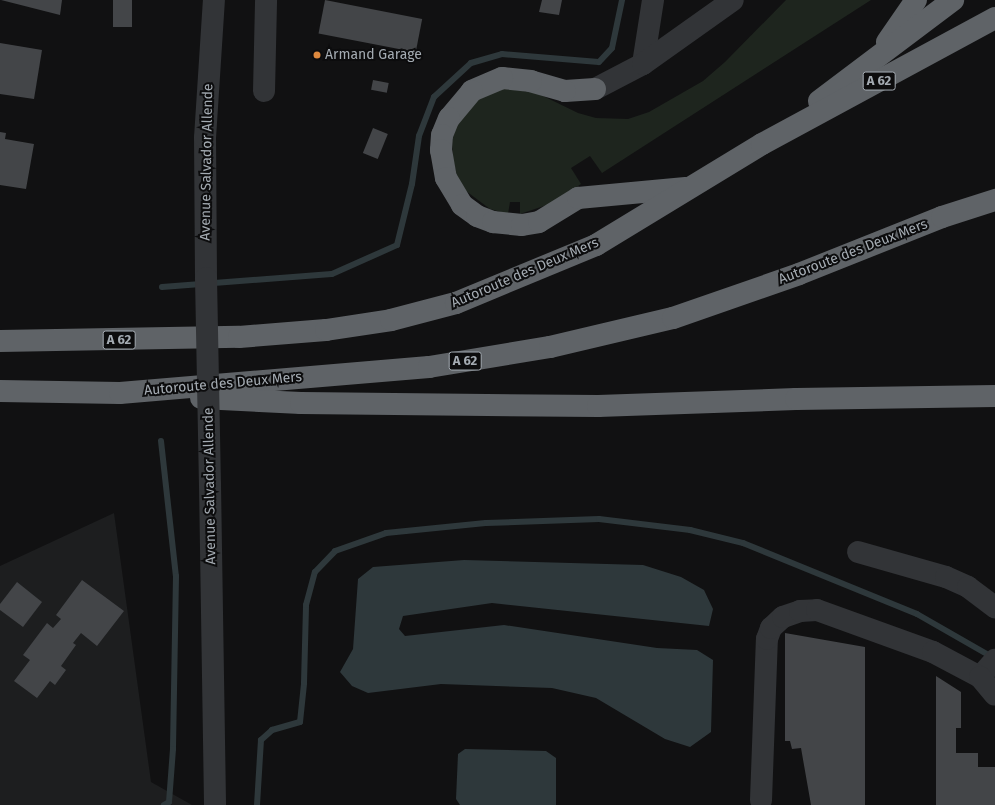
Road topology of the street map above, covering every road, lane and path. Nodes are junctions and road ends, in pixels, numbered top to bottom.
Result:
1 (214, 0) edge
2 (266, 0) edge
3 (653, 0) edge
4 (733, 0) edge
5 (916, 0) edge
6 (953, 0) edge
7 (995, 18) edge
8 (877, 57) junction
9 (642, 64) junction
10 (595, 89) joint
11 (264, 91) dead end
12 (762, 144) junction
13 (691, 187) junction
14 (995, 200) edge
15 (0, 341) edge
16 (0, 391) edge
17 (120, 393) junction
18 (995, 396) edge
19 (858, 552) dead end
20 (995, 607) edge
21 (988, 668) edge
22 (995, 695) edge
23 (761, 800) dead end
24 (215, 805) edge

1 - 24 street, Avenue Salvador Allende, bridge
2 - 11 street
3 - 9 street
4 - 9 street
5 - 8 highway
6 - 8 highway
7 - 12 highway, Autoroute des Deux Mers / A 62
8 - 12 highway
9 - 10 street
10 - 13 highway
12 - 13 highway, Autoroute des Deux Mers / A 62
13 - 15 highway, Autoroute des Deux Mers / A 62
14 - 17 highway, Autoroute des Deux Mers / A 62
16 - 17 highway, Autoroute des Deux Mers / A 62
17 - 18 highway
19 - 20 street
21 - 22 street
21 - 23 street

